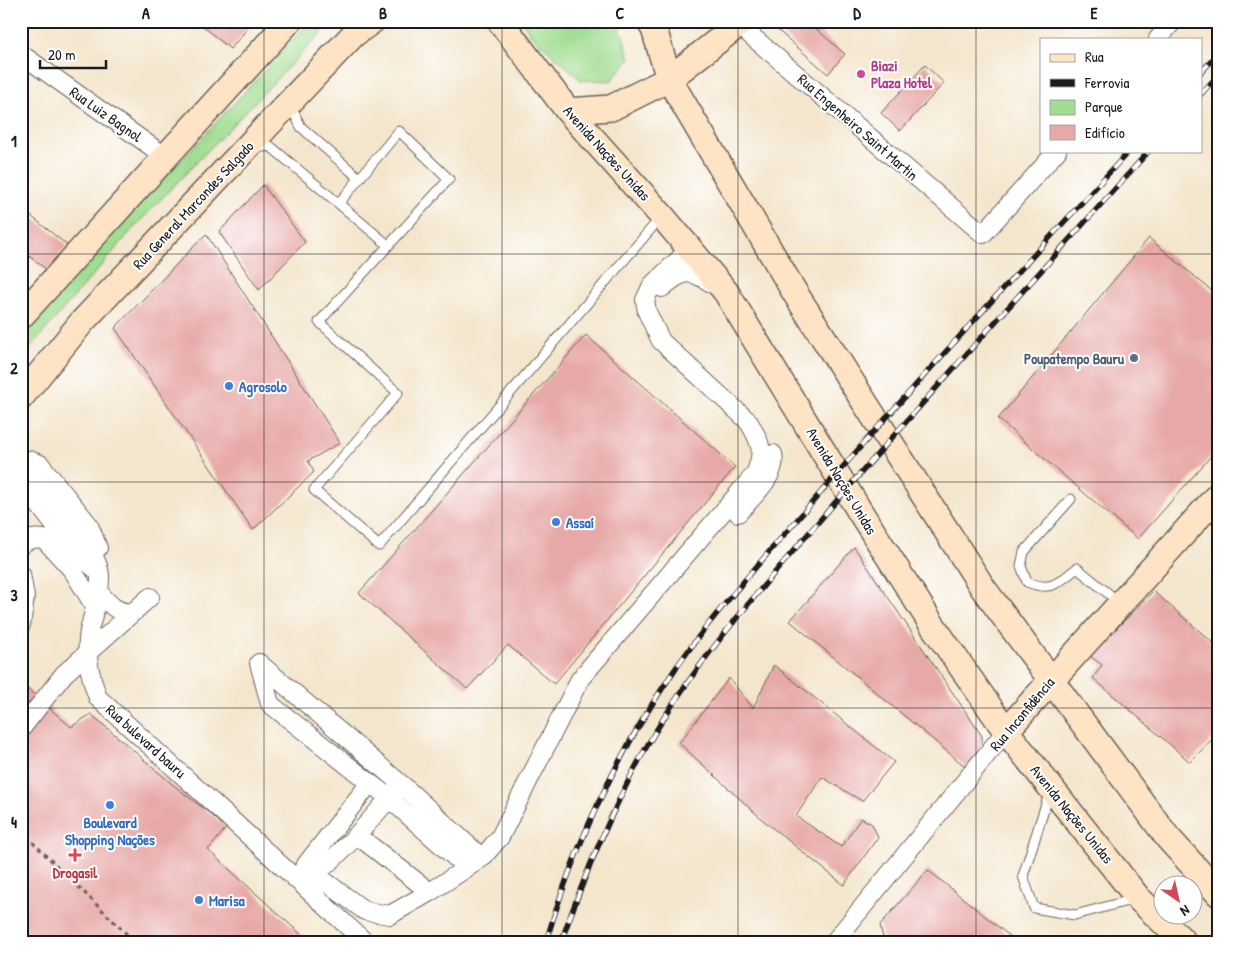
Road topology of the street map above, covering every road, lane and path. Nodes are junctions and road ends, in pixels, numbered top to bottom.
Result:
1 (288, 21) edge
2 (372, 21) edge
3 (649, 21) edge
4 (1173, 21) edge
5 (499, 22) edge
6 (739, 23) edge
7 (1159, 38) edge
8 (21, 54) edge
9 (669, 79) junction
10 (289, 102) junction
11 (568, 111) junction
12 (245, 149) junction
13 (1056, 152) edge
14 (166, 157) junction
15 (359, 178) junction
16 (339, 203) junction
17 (662, 216) junction
18 (388, 245) junction
19 (690, 249) junction
20 (726, 292) junction
21 (21, 316) edge
22 (21, 397) edge
23 (21, 462) edge
24 (24, 490) edge
25 (1219, 494) edge
26 (1071, 499) dead end
27 (21, 546) edge
28 (21, 574) edge
29 (97, 590) junction
30 (150, 597) dead end
31 (1120, 604) junction
32 (135, 611) junction
33 (21, 624) edge
34 (87, 655) junction
35 (64, 674) junction
36 (1050, 680) junction
37 (98, 698) junction
38 (21, 729) edge
39 (1006, 731) junction
40 (370, 783) junction
41 (401, 784) junction
42 (1051, 788) junction
43 (389, 798) junction
44 (21, 831) edge
45 (358, 836) junction
46 (482, 858) junction
47 (467, 868) junction
48 (430, 892) junction
49 (1219, 894) edge
50 (1138, 898) junction
51 (839, 940) edge
52 (135, 942) edge
53 (365, 942) edge
54 (1184, 942) edge

1 - 14 main road
2 - 10 main road, Rua General Marcondes Salgado
3 - 9 main road
4 - 7 street
5 - 11 main road, Avenida Nações Unidas
6 - 9 main road
6 - 13 street, Rua Engenheiro Saint Martin
8 - 14 street, Rua Luiz Bagnol
9 - 11 main road
9 - 36 main road
10 - 12 main road, Rua General Marcondes Salgado
10 - 15 lane
11 - 17 main road, Avenida Nações Unidas
12 - 16 lane
12 - 22 main road, Rua General Marcondes Salgado
14 - 21 main road
15 - 16 lane
15 - 18 lane
16 - 18 lane
17 - 18 lane
17 - 19 main road, Avenida Nações Unidas
19 - 20 main road, Avenida Nações Unidas
19 - 46 street
20 - 39 main road, Avenida Nações Unidas
20 - 40 street
23 - 29 street
24 - 29 street
25 - 31 main road, Rua Inconfidência
26 - 31 lane
27 - 29 street
28 - 33 street
29 - 32 street
29 - 34 street, Rua bulevard bauru
30 - 32 street
31 - 36 main road, Rua Inconfidência
32 - 34 street
34 - 35 street
34 - 37 street, Rua bulevard bauru
35 - 37 street
35 - 38 street
36 - 39 main road, Rua Inconfidência
36 - 49 main road
37 - 53 street, Rua bulevard bauru
39 - 42 main road, Avenida Nações Unidas
39 - 51 street, Rua Inconfidência
40 - 41 street
40 - 43 street
41 - 43 street
41 - 46 street
42 - 50 main road, Avenida Nações Unidas
42 - 50 lane
43 - 45 street
43 - 47 street
44 - 52 path
45 - 48 street
45 - 48 street
46 - 47 street
47 - 48 street
50 - 54 main road, Avenida Nações Unidas

